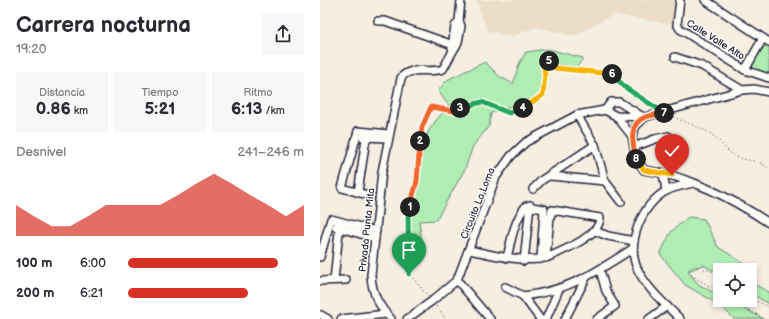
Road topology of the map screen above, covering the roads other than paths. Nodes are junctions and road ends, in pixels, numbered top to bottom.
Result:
1 (461, 0) edge
2 (687, 0) edge
3 (705, 0) edge
4 (680, 2) edge
5 (378, 22) dead end
6 (766, 40) edge
7 (453, 47) junction
8 (675, 57) dead end
9 (745, 70) junction
10 (769, 78) edge
11 (742, 90) junction
12 (768, 92) edge
13 (605, 110) junction
14 (577, 115) junction
15 (616, 116) junction
16 (645, 117) junction
17 (367, 135) junction
18 (389, 136) junction
19 (632, 136) junction
20 (668, 136) dead end
21 (595, 145) junction
22 (634, 148) junction
23 (662, 173) junction
24 (550, 176) junction
25 (605, 181) junction
26 (693, 183) junction
27 (533, 189) dead end
28 (666, 191) junction
29 (358, 192) junction
30 (371, 196) dead end
31 (621, 202) dead end
32 (530, 205) junction
33 (769, 223) edge
34 (340, 225) junction
35 (595, 231) junction
36 (375, 235) junction
37 (634, 240) junction
38 (632, 249) junction
39 (469, 250) junction
40 (320, 257) edge
41 (507, 258) junction
42 (524, 261) junction
43 (600, 270) junction
44 (587, 276) junction
45 (334, 280) junction
46 (346, 280) dead end
47 (457, 280) junction
48 (320, 281) edge
49 (505, 287) dead end
50 (559, 289) junction
51 (523, 296) junction
52 (667, 306) junction
53 (321, 315) edge
54 (388, 317) edge
55 (328, 319) edge
56 (340, 319) edge
57 (408, 319) edge
58 (490, 319) edge
59 (540, 319) edge
60 (546, 319) edge
61 (565, 319) edge
62 (597, 319) edge
63 (650, 319) edge
64 (680, 319) edge

1 - 7 street
2 - 4 street
3 - 6 street
4 - 9 street, Calle Valle Alto
5 - 7 street
6 - 9 street
7 - 18 street, Privada Punta Mita
8 - 11 street
9 - 10 street, Calle Valle Alto
11 - 12 street
11 - 16 street
13 - 14 street, Circuito La Loma
13 - 15 street
13 - 16 street, Circuito La Loma
14 - 21 street
14 - 39 street, Circuito La Loma
15 - 16 street
15 - 19 street
16 - 19 street
17 - 18 street
17 - 29 street, Privada Punta Mita
17 - 29 street
18 - 36 street, Privada Punta Mita
19 - 22 street
20 - 22 street
21 - 24 street
21 - 25 street
22 - 23 street
23 - 26 street
23 - 28 street
24 - 25 street
24 - 27 street
25 - 31 street
26 - 28 street
26 - 33 street
28 - 37 street
29 - 30 street
32 - 41 street
32 - 42 street
32 - 42 street
34 - 36 street
34 - 40 street
34 - 45 street
35 - 35 street
35 - 37 street
36 - 54 street, Privada Punta Mita
37 - 38 street
38 - 43 street
38 - 52 street
39 - 41 street
39 - 47 street, Circuito La Loma
41 - 42 street
43 - 44 street
43 - 62 street
44 - 50 street
44 - 61 street
45 - 46 street
45 - 48 street
47 - 57 street, Circuito La Loma
47 - 58 street
49 - 51 street
50 - 51 street
50 - 60 street
51 - 59 street
52 - 63 street
52 - 64 street
53 - 55 street
54 - 56 street

